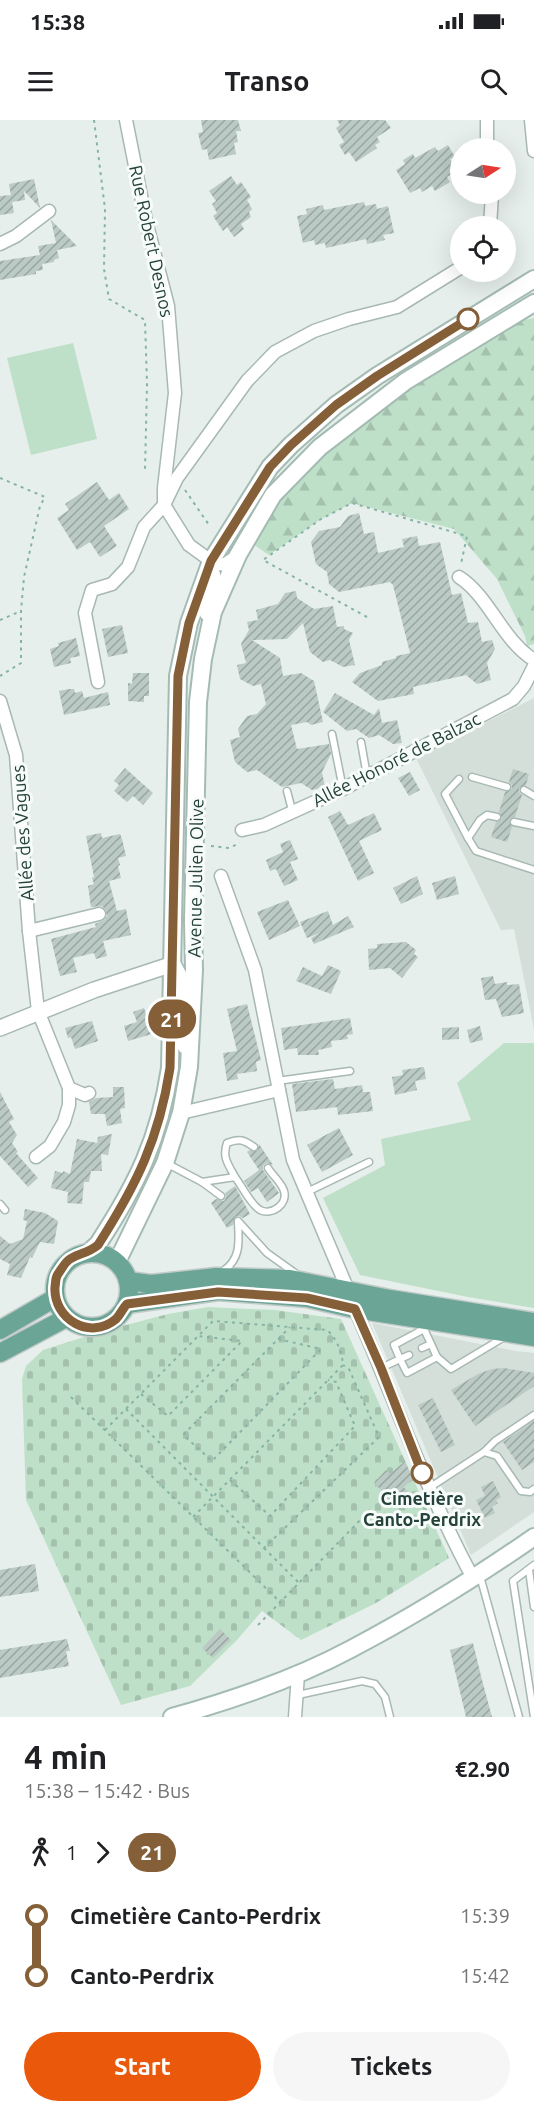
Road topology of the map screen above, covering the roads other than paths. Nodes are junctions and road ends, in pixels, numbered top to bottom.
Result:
1 (126, 120) edge
2 (487, 120) edge
3 (531, 120) edge
4 (487, 138) edge
5 (534, 151) edge
6 (49, 211) dead end
7 (0, 244) edge
8 (450, 275) edge
9 (534, 279) edge
10 (534, 303) edge
11 (165, 505) junction
12 (238, 555) junction
13 (211, 561) junction
14 (459, 577) road end
15 (534, 660) edge
16 (534, 666) edge
17 (98, 682) dead end
18 (199, 690) junction
19 (0, 701) edge
20 (332, 734) dead end
21 (361, 742) dead end
22 (367, 776) junction
23 (472, 777) dead end
24 (459, 779) dead end
25 (507, 787) dead end
26 (343, 789) junction
27 (524, 790) dead end
28 (286, 791) dead end
29 (534, 796) edge
30 (292, 810) junction
31 (497, 817) dead end
32 (514, 822) dead end
33 (534, 826) edge
34 (242, 830) dead end
35 (468, 838) junction
36 (534, 870) edge
37 (221, 876) dead end
38 (99, 914) dead end
39 (29, 931) junction
40 (173, 964) junction
41 (38, 1011) junction
42 (0, 1028) edge
43 (189, 1066) junction
44 (350, 1071) dead end
45 (278, 1085) junction
46 (69, 1088) junction
47 (89, 1093) dead end
48 (181, 1113) junction
49 (254, 1148) dead end
50 (36, 1157) dead end
51 (369, 1162) dead end
52 (165, 1163) junction
53 (268, 1168) dead end
54 (235, 1176) junction
55 (202, 1182) junction
56 (307, 1192) junction
57 (221, 1196) dead end
58 (0, 1204) edge
59 (5, 1210) dead end
60 (90, 1252) junction
61 (117, 1262) junction
62 (216, 1277) junction
63 (128, 1281) junction
64 (306, 1281) junction
65 (348, 1290) junction
66 (55, 1298) junction
67 (127, 1304) junction
68 (355, 1309) junction
69 (66, 1318) junction
70 (534, 1322) edge
71 (0, 1330) edge
72 (512, 1333) junction
73 (534, 1337) edge
74 (430, 1344) junction
75 (422, 1348) dead end
76 (0, 1353) edge
77 (409, 1355) dead end
78 (437, 1357) junction
79 (400, 1359) junction
80 (381, 1368) junction
81 (534, 1415) edge
82 (484, 1452) junction
83 (429, 1488) junction
84 (534, 1489) edge
85 (534, 1538) edge
86 (531, 1568) edge
87 (477, 1576) junction
88 (534, 1607) edge
89 (298, 1674) junction
90 (297, 1695) junction
91 (172, 1717) edge
92 (295, 1717) edge
93 (390, 1717) edge
94 (519, 1717) edge
95 (534, 1717) edge

1 - 11 street, Rue Robert Desnos
2 - 4 street
3 - 5 street
6 - 7 street
8 - 11 street
9 - 13 main road, Avenue Julien Olive
10 - 12 main road, Avenue Julien Olive
11 - 13 street
11 - 17 street
12 - 13 street
12 - 18 main road, Avenue Julien Olive
13 - 18 street, Avenue Julien Olive
13 - 40 main road, Avenue Julien Olive
14 - 15 street
16 - 22 street, Allée Honoré de Balzac
18 - 43 main road, Avenue Julien Olive
19 - 39 street, Allée des Vagues
20 - 26 lane
21 - 22 lane
22 - 26 street, Allée Honoré de Balzac
23 - 25 lane
24 - 35 lane
26 - 30 street, Allée Honoré de Balzac
27 - 29 lane
28 - 30 lane
30 - 34 street, Allée Honoré de Balzac
31 - 35 lane
32 - 33 lane
35 - 36 lane
37 - 45 street
38 - 39 street
39 - 41 street, Allée des Vagues
40 - 41 street
40 - 43 street, Avenue Julien Olive
40 - 60 main road, Avenue Julien Olive
41 - 42 street
41 - 46 street, Allée des Vagues
43 - 48 main road, Avenue Julien Olive
44 - 45 lane
45 - 48 street
45 - 56 street
46 - 47 street
46 - 50 street, Allée des Vagues
48 - 52 main road, Avenue Julien Olive
49 - 54 lane
51 - 56 lane
52 - 55 lane
52 - 61 main road, Avenue Julien Olive
53 - 54 lane
54 - 55 lane
55 - 57 lane
56 - 65 street
58 - 59 lane
60 - 61 main road
60 - 66 main road
61 - 63 main road
62 - 63 main road
62 - 64 main road
62 - 64 lane
63 - 67 main road
64 - 65 main road
65 - 70 main road
66 - 69 main road
66 - 71 main road
67 - 68 main road
67 - 69 main road
68 - 72 main road
68 - 80 street
69 - 76 main road
72 - 73 main road
72 - 78 lane
74 - 75 lane
74 - 78 lane
74 - 79 lane
77 - 79 lane
78 - 79 lane
79 - 80 lane
80 - 83 street
81 - 82 lane
82 - 83 lane
82 - 84 lane
83 - 87 street
85 - 87 main road
86 - 88 lane
86 - 95 lane
87 - 89 main road
87 - 94 lane
89 - 90 street
89 - 91 main road
90 - 92 street
90 - 93 lane

